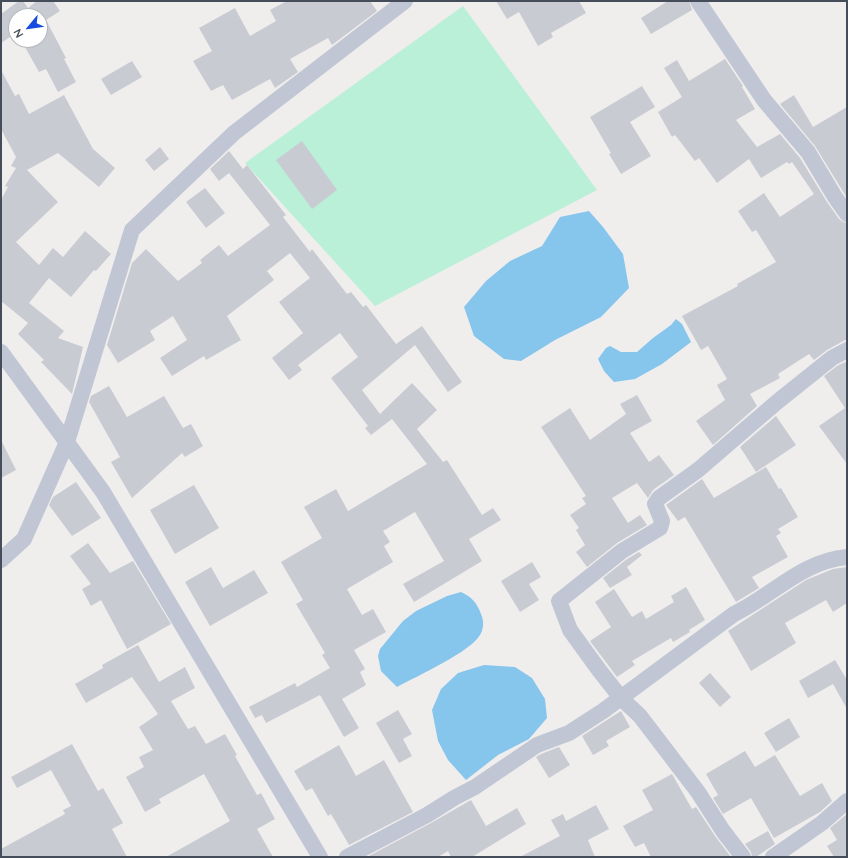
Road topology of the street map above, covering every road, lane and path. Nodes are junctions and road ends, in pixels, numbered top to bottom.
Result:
1 (405, 1) edge
2 (698, 1) edge
3 (847, 214) edge
4 (847, 350) edge
5 (1, 352) edge
6 (67, 442) junction
7 (847, 557) edge
8 (1, 560) edge
9 (621, 698) junction
10 (847, 801) edge
11 (320, 857) edge
12 (347, 857) edge
13 (743, 857) edge
14 (773, 857) edge

1 - 6 street
2 - 3 street
4 - 9 street
5 - 6 street
6 - 8 street
6 - 11 street
7 - 9 street
9 - 12 street
9 - 13 street
10 - 14 street

